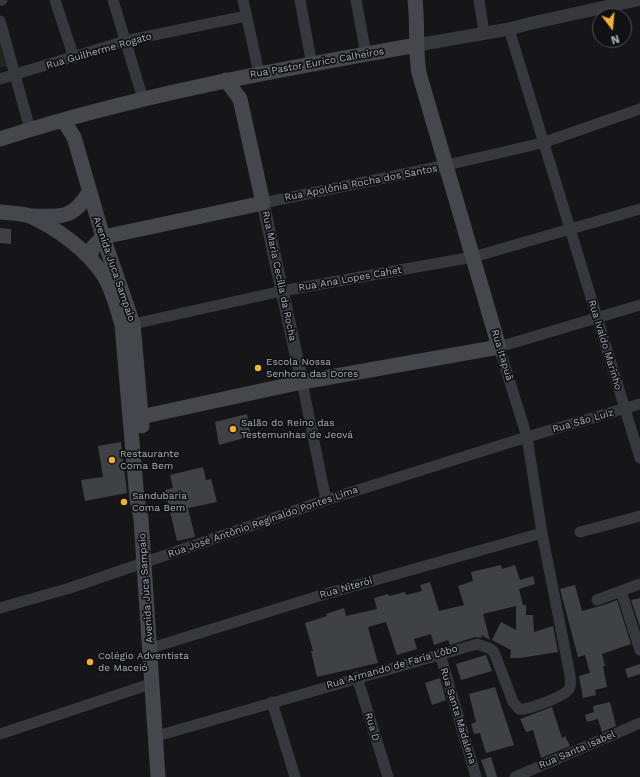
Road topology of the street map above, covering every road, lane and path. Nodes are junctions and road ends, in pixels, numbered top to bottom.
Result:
1 (55, 0) edge
2 (113, 0) edge
3 (243, 0) edge
4 (300, 0) edge
5 (356, 0) edge
6 (415, 0) edge
7 (479, 0) edge
8 (637, 0) edge
9 (598, 4) edge
10 (246, 16) junction
11 (0, 21) edge
12 (509, 29) junction
13 (484, 32) junction
14 (125, 41) junction
15 (417, 45) junction
16 (366, 54) junction
17 (74, 58) junction
18 (312, 64) junction
19 (14, 74) junction
20 (252, 75) junction
21 (0, 79) edge
22 (226, 80) junction
23 (143, 99) junction
24 (240, 99) junction
25 (640, 109) edge
26 (78, 116) junction
27 (63, 120) junction
28 (30, 129) junction
29 (74, 137) junction
30 (0, 139) edge
31 (542, 143) junction
32 (447, 165) junction
33 (89, 192) junction
34 (262, 203) junction
35 (640, 209) edge
36 (0, 212) edge
37 (29, 216) junction
38 (569, 231) junction
39 (103, 237) junction
40 (90, 257) junction
41 (472, 257) junction
42 (282, 291) junction
43 (640, 305) edge
44 (597, 318) junction
45 (133, 324) junction
46 (499, 347) junction
47 (302, 382) junction
48 (640, 404) edge
49 (624, 409) junction
50 (136, 418) junction
51 (527, 437) junction
52 (640, 458) edge
53 (326, 500) junction
54 (640, 516) edge
55 (580, 532) dead end
56 (542, 533) junction
57 (143, 563) junction
58 (640, 584) edge
59 (621, 591) junction
60 (597, 600) dead end
61 (0, 608) edge
62 (151, 648) junction
63 (640, 650) edge
64 (440, 654) junction
65 (569, 670) joint
66 (357, 677) junction
67 (153, 683) junction
68 (272, 702) junction
69 (640, 723) edge
70 (0, 734) edge
71 (157, 736) junction
72 (158, 777) edge
73 (294, 777) edge
74 (388, 777) edge
75 (476, 777) edge
76 (515, 777) edge

1 - 17 street
2 - 14 street
3 - 10 street
4 - 18 street
5 - 16 street
6 - 15 main road, Rua Itapuã
7 - 13 street
8 - 9 street, Rua Pastor Euríco Calheiros
9 - 12 street, Rua Pastor Euríco Calheiros
10 - 14 street, Rua Guilherme Rogato
10 - 20 street
11 - 19 street
12 - 13 street, Rua Pastor Euríco Calheiros
12 - 31 street, Rua Ivaldo Marinho
13 - 15 street, Rua Pastor Euríco Calheiros
14 - 17 street, Rua Guilherme Rogato
14 - 23 street
15 - 16 main road, Rua Pastor Euríco Calheiros
15 - 32 main road, Rua Itapuã
16 - 18 main road, Rua Pastor Euríco Calheiros
17 - 19 street, Rua Guilherme Rogato
18 - 20 main road, Rua Pastor Euríco Calheiros
19 - 21 street, Rua Guilherme Rogato
19 - 28 street
20 - 22 main road, Rua Pastor Euríco Calheiros
20 - 24 main road
22 - 23 main road, Rua Pastor Euríco Calheiros
22 - 24 main road, Rua Maria Cecília da Rocha
23 - 26 main road, Rua Pastor Euríco Calheiros
24 - 34 main road, Rua Maria Cecília da Rocha
25 - 31 street, Rua Apolônia Rocha dos Santos
26 - 27 main road, Rua Pastor Euríco Calheiros
26 - 29 main road
27 - 28 main road, Rua Pastor Euríco Calheiros
27 - 29 main road, Avenida Juca Sampaio
28 - 30 main road, Rua Pastor Euríco Calheiros
29 - 33 main road, Avenida Juca Sampaio
31 - 32 street, Rua Apolônia Rocha dos Santos
31 - 38 street, Rua Ivaldo Marinho
32 - 34 street, Rua Apolônia Rocha dos Santos
32 - 41 main road, Rua Itapuã
33 - 37 main road
33 - 39 main road, Avenida Juca Sampaio
34 - 39 main road, Rua Apolônia Rocha dos Santos
34 - 42 street, Rua Maria Cecília da Rocha
35 - 38 street
36 - 37 main road, Avenida Juca Sampaio
37 - 40 main road, Avenida Juca Sampaio
38 - 41 street
38 - 44 street, Rua Ivaldo Marinho
39 - 40 main road
39 - 45 main road, Avenida Juca Sampaio
40 - 50 main road, Avenida Juca Sampaio
41 - 42 street, Rua Ana Lopes Cahet
41 - 46 main road, Rua Itapuã
42 - 45 street, Rua Ana Lopes Cahet
42 - 47 street, Rua Maria Cecília da Rocha
43 - 44 street
44 - 46 street
44 - 49 street, Rua Ivaldo Marinho
45 - 50 main road, Avenida Juca Sampaio
46 - 47 main road
46 - 51 street, Rua Itapuã
47 - 50 main road
47 - 53 street, Rua Maria Cecília da Rocha
48 - 49 street, Rua São Luiz
49 - 51 street, Rua São Luiz
49 - 52 street, Rua Ivaldo Marinho
50 - 57 main road, Avenida Juca Sampaio
51 - 53 street, Rua José Antônio Reginaldo Pontes Lima
51 - 56 street, Rua Itapuã
53 - 57 street, Rua José Antônio Reginaldo Pontes Lima
54 - 55 street
56 - 62 street, Rua Niterói
56 - 65 street, Rua Itapuã
57 - 61 street, Rua José Antônio Reginaldo Pontes Lima
57 - 62 main road, Avenida Juca Sampaio
58 - 59 street
59 - 60 street
59 - 63 street
62 - 67 main road, Avenida Juca Sampaio
64 - 65 street, Rua Armando de Faria Lôbo
64 - 66 street, Rua Armando de Faria Lôbo
64 - 75 street, Rua Santa Madalena
66 - 68 street, Rua Armando de Faria Lôbo
66 - 74 street, Rua D
67 - 70 street
67 - 71 main road, Avenida Juca Sampaio
68 - 71 street, Rua Armando de Faria Lôbo
68 - 73 street
69 - 76 street, Rua Santa Isabel
71 - 72 main road, Avenida Juca Sampaio

